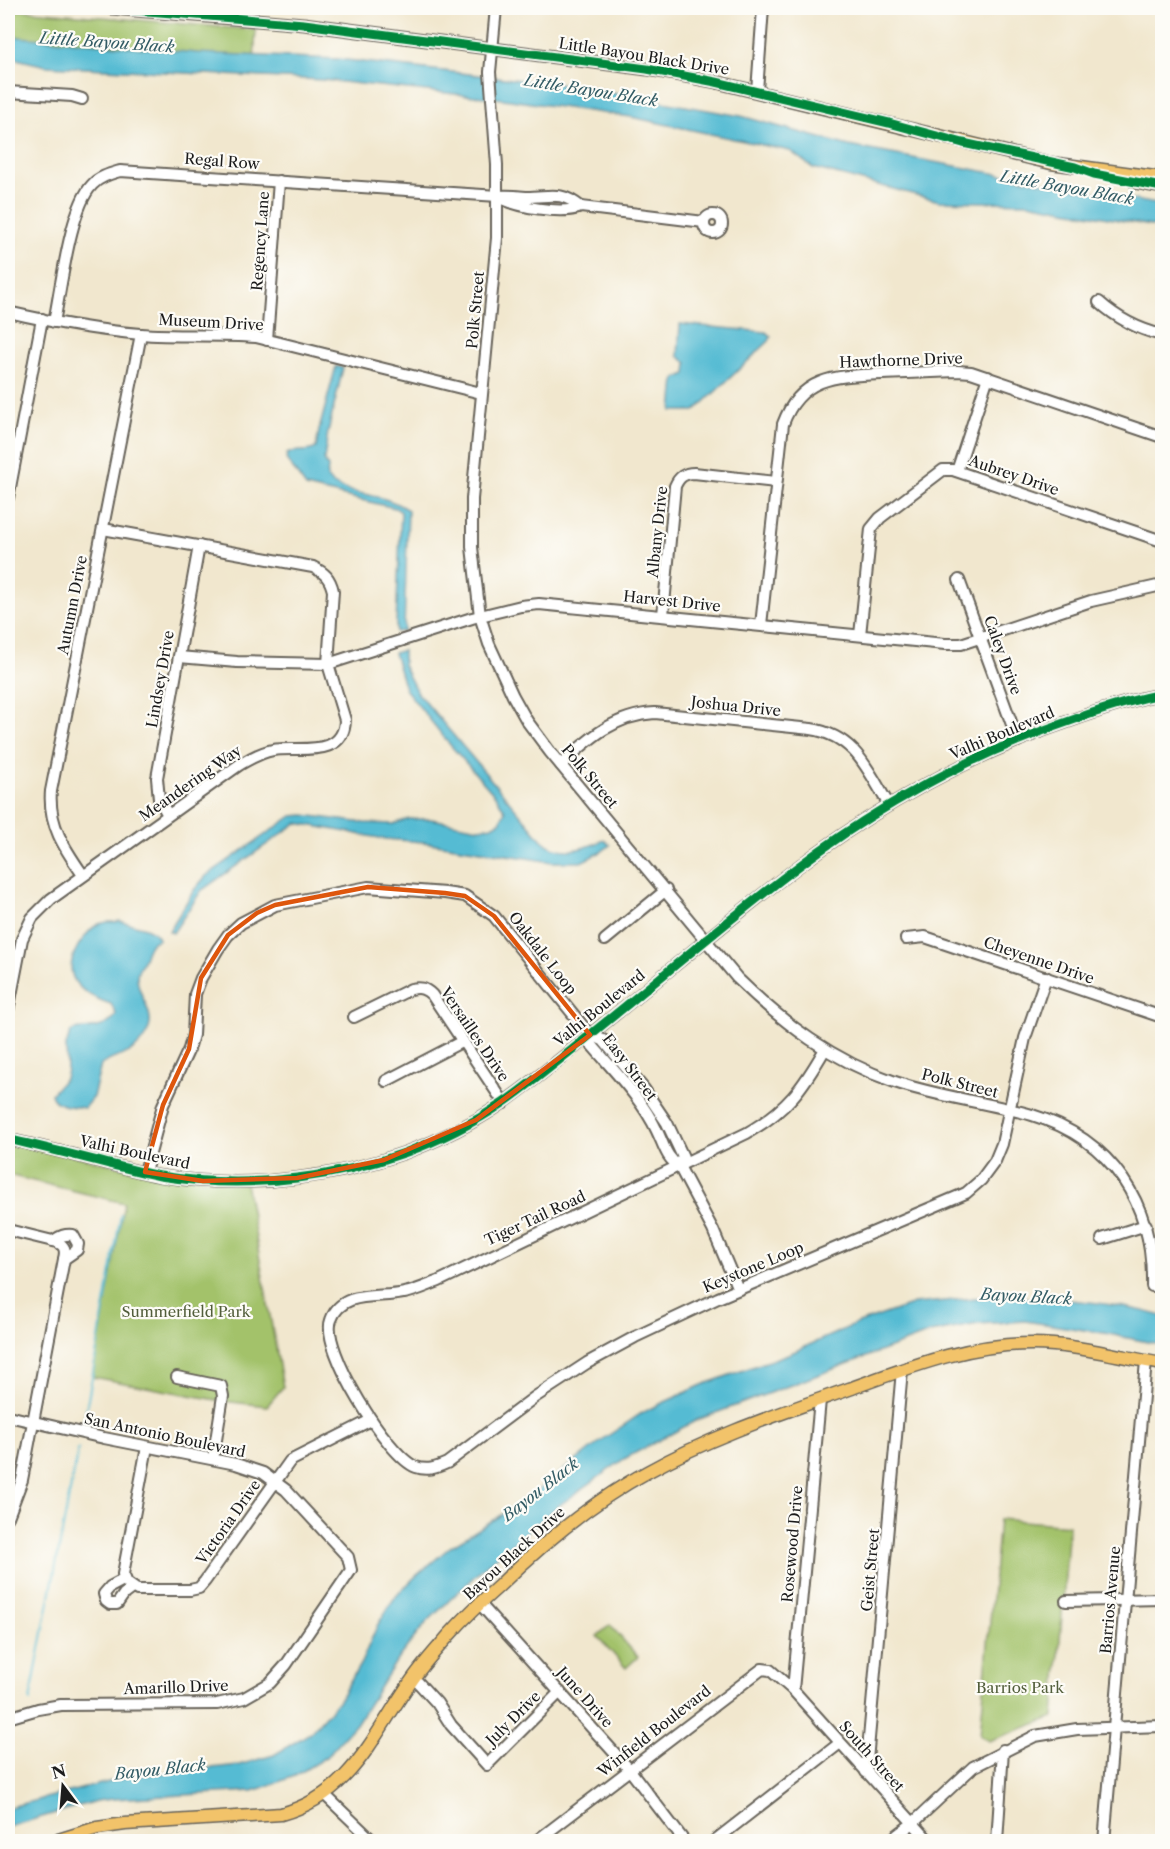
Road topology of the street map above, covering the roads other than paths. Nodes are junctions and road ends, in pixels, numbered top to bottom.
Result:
1 (111, 8) edge
2 (496, 8) edge
3 (763, 8) edge
4 (491, 50) junction
5 (757, 91) junction
6 (8, 92) edge
7 (82, 99) dead end
8 (1075, 167) junction
9 (1162, 178) edge
10 (279, 181) junction
11 (1162, 187) edge
12 (554, 195) junction
13 (498, 196) junction
14 (581, 207) junction
15 (553, 210) junction
16 (704, 222) dead end
17 (1099, 302) dead end
18 (8, 312) edge
19 (42, 320) junction
20 (54, 322) junction
21 (141, 334) junction
22 (1162, 335) edge
23 (267, 340) junction
24 (988, 376) junction
25 (481, 393) junction
26 (1162, 436) edge
27 (957, 471) junction
28 (776, 482) junction
29 (8, 498) edge
30 (103, 529) junction
31 (1162, 541) edge
32 (199, 546) junction
33 (959, 580) dead end
34 (1162, 585) edge
35 (663, 615) junction
36 (480, 616) junction
37 (760, 625) junction
38 (860, 635) junction
39 (981, 638) junction
40 (179, 657) junction
41 (328, 664) junction
42 (1162, 694) edge
43 (1018, 741) junction
44 (561, 765) junction
45 (889, 806) junction
46 (168, 815) junction
47 (84, 875) junction
48 (666, 890) junction
49 (906, 939) dead end
50 (605, 940) dead end
51 (707, 941) junction
52 (1046, 977) junction
53 (8, 1011) edge
54 (354, 1017) dead end
55 (1162, 1017) edge
56 (590, 1035) junction
57 (463, 1041) junction
58 (825, 1049) junction
59 (386, 1081) dead end
60 (649, 1095) junction
61 (639, 1102) junction
62 (504, 1103) junction
63 (1009, 1110) junction
64 (8, 1139) edge
65 (679, 1167) junction
66 (145, 1172) junction
67 (1146, 1225) junction
68 (8, 1230) edge
69 (1102, 1239) dead end
70 (1157, 1253) edge
71 (1152, 1286) dead end
72 (738, 1289) junction
73 (1146, 1361) junction
74 (1162, 1364) edge
75 (902, 1370) junction
76 (177, 1377) dead end
77 (820, 1400) junction
78 (8, 1416) edge
79 (371, 1420) junction
80 (32, 1422) junction
81 (147, 1447) junction
82 (213, 1459) junction
83 (275, 1481) junction
84 (8, 1517) edge
85 (351, 1563) joint
86 (125, 1579) junction
87 (132, 1588) junction
88 (1162, 1599) edge
89 (1125, 1600) junction
90 (1066, 1601) dead end
91 (480, 1604) junction
92 (414, 1678) junction
93 (793, 1690) junction
94 (560, 1692) junction
95 (8, 1718) edge
96 (1162, 1726) edge
97 (1114, 1728) junction
98 (840, 1743) junction
99 (1003, 1750) junction
100 (629, 1769) junction
101 (866, 1772) junction
102 (325, 1795) junction
103 (913, 1823) junction
104 (55, 1841) edge
105 (374, 1842) edge
106 (535, 1842) edge
107 (685, 1842) edge
108 (713, 1842) edge
109 (888, 1842) edge
110 (930, 1842) edge
111 (997, 1842) edge
112 (1104, 1842) edge

1 - 4 main road, Little Bayou Black Drive
2 - 4 street, Polk Street
3 - 5 street
4 - 5 main road, Little Bayou Black Drive
4 - 13 street, Polk Street
5 - 8 main road, Little Bayou Black Drive
6 - 7 street
8 - 9 main road, Little Bayou Black Drive
8 - 11 main road, Little Bayou Black Drive
10 - 13 street, Regal Row
10 - 20 street, Regal Row
10 - 23 street, Regency Lane
12 - 13 street
12 - 14 street
12 - 15 street
13 - 15 street
13 - 25 street, Polk Street
14 - 15 street
14 - 16 street
17 - 22 street
18 - 19 street, Museum Drive
19 - 20 street, Museum Drive
19 - 29 street
20 - 21 street, Museum Drive
21 - 23 street, Museum Drive
21 - 30 street, Autumn Drive
23 - 25 street, Museum Drive
24 - 26 street, Hawthorne Drive
24 - 27 street
24 - 28 street, Hawthorne Drive
25 - 36 street, Polk Street
27 - 31 street, Aubrey Drive
27 - 38 street, Aubrey Drive
28 - 35 street, Albany Drive
28 - 37 street, Hawthorne Drive
30 - 32 street, Meandering Way
30 - 47 street, Autumn Drive
32 - 40 street, Lindsey Drive
32 - 41 street, Meandering Way
33 - 39 street, Caley Drive
34 - 39 street, Harvest Drive
35 - 36 street, Harvest Drive
35 - 37 street, Harvest Drive
36 - 41 street, Harvest Drive
36 - 44 street, Polk Street
37 - 38 street, Harvest Drive
38 - 39 street, Harvest Drive
39 - 43 street, Caley Drive
40 - 41 street, Harvest Drive
40 - 46 street, Lindsey Drive
41 - 46 street, Meandering Way
42 - 43 street, Valhi Boulevard
43 - 45 street, Valhi Boulevard
44 - 45 street, Joshua Drive
44 - 48 street, Polk Street
45 - 51 street, Valhi Boulevard
46 - 47 street, Meandering Way
47 - 53 street, Meandering Way
48 - 50 street
48 - 51 street, Polk Street
49 - 52 street, Cheyenne Drive
51 - 56 street, Valhi Boulevard
51 - 58 street, Polk Street
52 - 55 street, Cheyenne Drive
52 - 63 street, Keystone Loop
54 - 57 street, Versailles Drive
56 - 60 street, Easy Street
56 - 61 street, Easy Street
56 - 62 street, Valhi Boulevard
56 - 66 street, Oakdale Loop
57 - 59 street
57 - 62 street, Versailles Drive
58 - 63 street, Polk Street
58 - 65 street, Tiger Tail Road
60 - 61 street
60 - 65 street, Easy Street
61 - 65 street, Easy Street
62 - 66 street, Valhi Boulevard
63 - 67 street, Polk Street
63 - 72 street, Keystone Loop
64 - 66 street, Valhi Boulevard
65 - 72 street, Easy Street
65 - 79 street, Tiger Tail Road
67 - 69 street
67 - 70 street, Polk Street
68 - 80 street
70 - 71 street, Polk Street
72 - 79 street, Keystone Loop
73 - 74 main road, Bayou Black Drive
73 - 75 main road, Bayou Black Drive
73 - 89 street, Barrios Avenue
75 - 77 main road, Bayou Black Drive
75 - 101 street, Geist Street
76 - 82 street
77 - 91 main road, Bayou Black Drive
77 - 93 street, Rosewood Drive
78 - 80 street, San Antonio Boulevard
79 - 83 street, Victoria Drive
80 - 81 street, San Antonio Boulevard
80 - 84 street
81 - 82 street, San Antonio Boulevard
81 - 86 street
82 - 83 street, San Antonio Boulevard
83 - 85 street, San Antonio Boulevard
83 - 87 street, Victoria Drive
85 - 95 street, Amarillo Drive
86 - 87 street
86 - 87 street
88 - 89 street
89 - 90 street
89 - 97 street, Barrios Avenue
91 - 92 main road, Bayou Black Drive
91 - 94 street, June Drive
92 - 94 street, July Drive
92 - 102 main road, Bayou Black Drive
93 - 98 street, South Street
93 - 100 street, Winfield Boulevard
94 - 100 street, June Drive
96 - 97 street
97 - 99 street
97 - 112 street, Barrios Avenue
98 - 101 street, South Street
98 - 108 street
99 - 103 street
99 - 111 street
100 - 106 street, Winfield Boulevard
100 - 107 street, June Drive
101 - 103 street, South Street
102 - 104 main road, Bayou Black Drive
102 - 105 street
103 - 109 street
103 - 110 street, South Street

